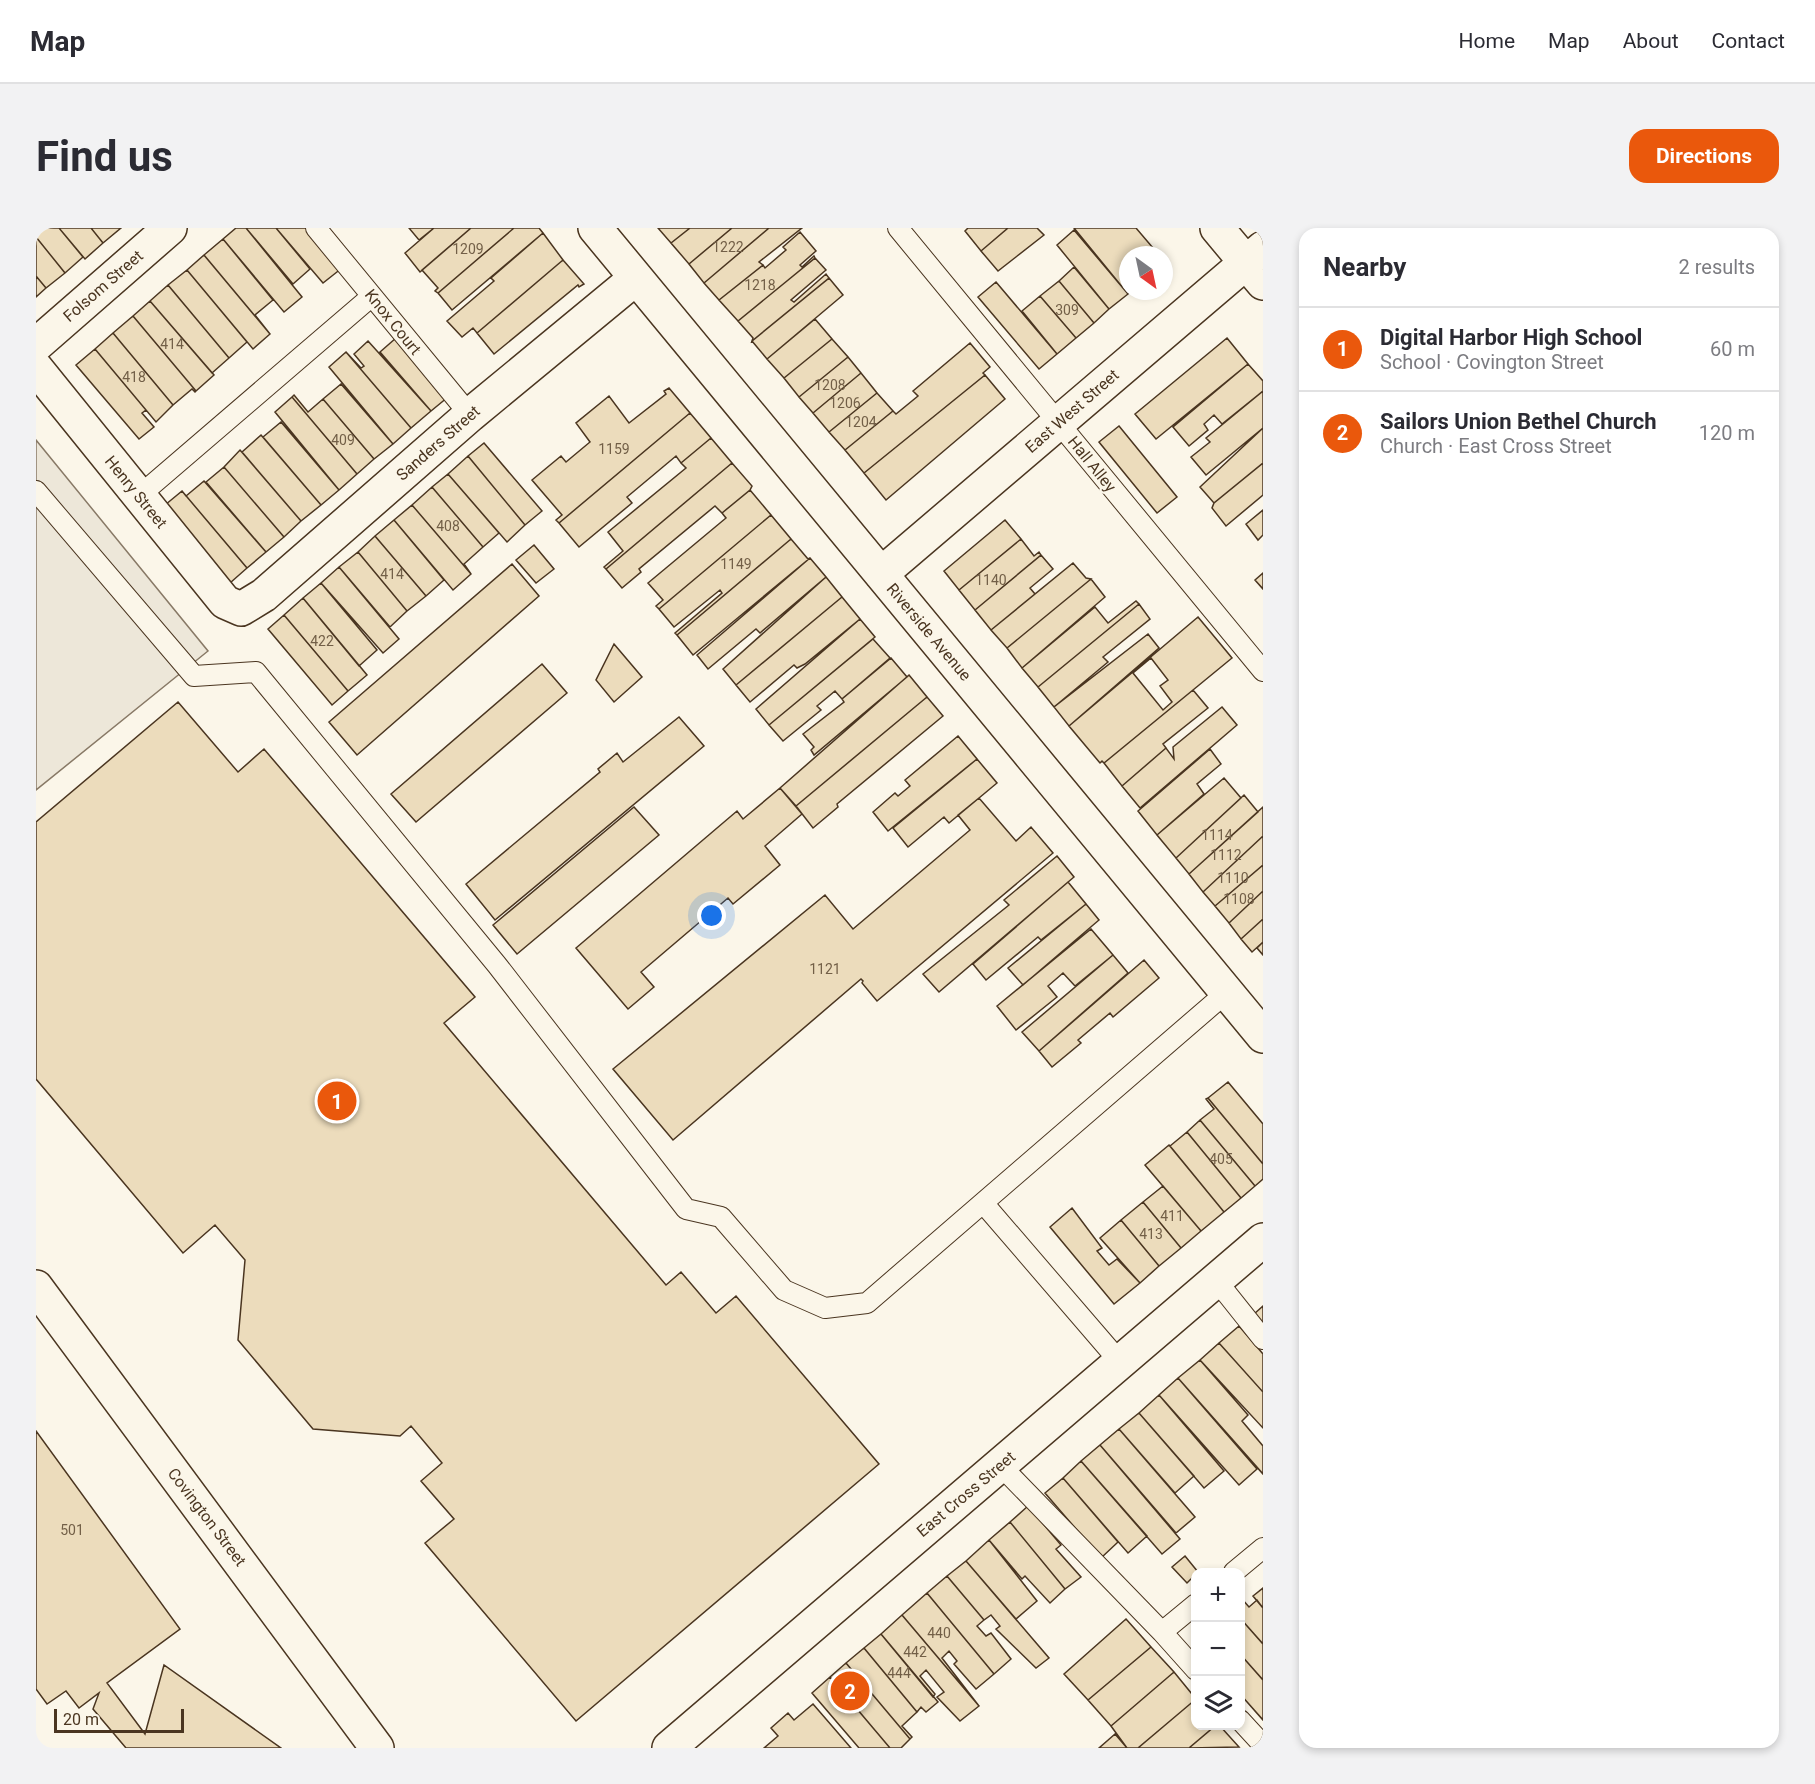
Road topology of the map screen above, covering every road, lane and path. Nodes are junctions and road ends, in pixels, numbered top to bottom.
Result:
1 (170, 228) edge
2 (316, 228) edge
3 (595, 228) edge
4 (898, 228) edge
5 (1217, 228) edge
6 (1257, 264) edge
7 (636, 278) junction
8 (372, 296) junction
9 (36, 345) edge
10 (36, 368) edge
11 (470, 415) junction
12 (1058, 422) junction
13 (36, 491) edge
14 (139, 496) junction
15 (882, 574) junction
16 (241, 609) joint
17 (1263, 671) edge
18 (1227, 992) junction
19 (1263, 1036) edge
20 (984, 1204) junction
21 (1263, 1240) edge
22 (1216, 1280) junction
23 (36, 1287) edge
24 (1263, 1339) edge
25 (1120, 1362) junction
26 (1000, 1465) junction
27 (1263, 1548) edge
28 (1239, 1568) edge
29 (1191, 1608) edge
30 (1162, 1632) junction
31 (1191, 1664) edge
32 (1245, 1725) edge
33 (1263, 1745) edge
34 (377, 1748) edge
35 (669, 1748) edge

1 - 9 street, Folsom Street
2 - 8 lane, Knox Court
3 - 7 street, Riverside Avenue
4 - 12 lane, Hall Alley
5 - 6 street
6 - 12 street, East West Street
7 - 11 street, Sanders Street
7 - 15 street, Riverside Avenue
8 - 11 lane, Knox Court
8 - 14 lane
10 - 14 street, Henry Street
11 - 16 street, Sanders Street
12 - 15 street, East West Street
12 - 17 lane, Hall Alley
13 - 20 lane
14 - 16 street, Henry Street
15 - 18 street, Riverside Avenue
18 - 19 street, Riverside Avenue
18 - 20 lane
20 - 25 lane
21 - 22 street, East Cross Street
22 - 24 lane
22 - 25 street, East Cross Street
23 - 34 street, Covington Street
25 - 26 street, East Cross Street
26 - 30 lane
26 - 35 street, East Cross Street
27 - 28 lane
29 - 30 lane
30 - 31 lane
32 - 33 lane

